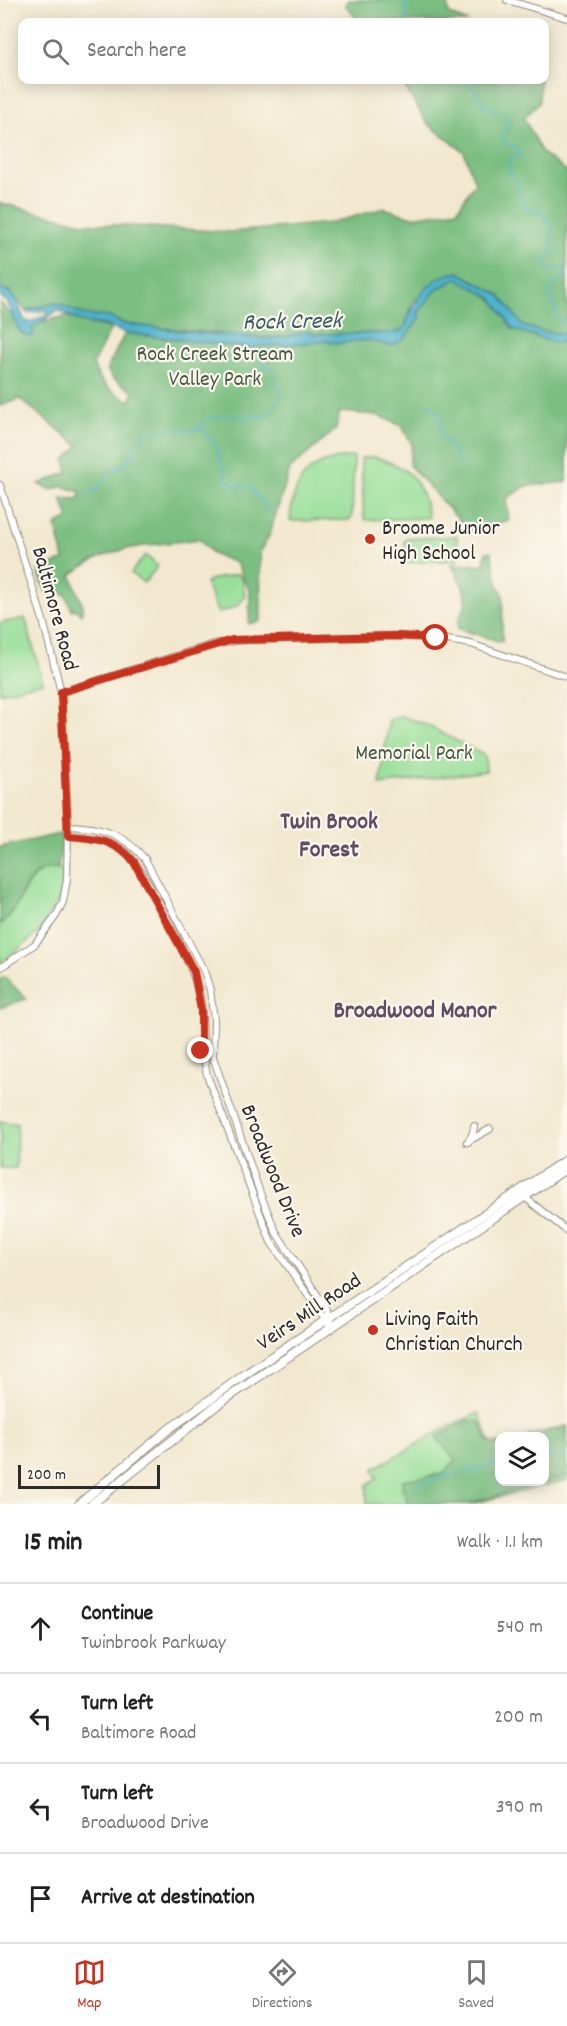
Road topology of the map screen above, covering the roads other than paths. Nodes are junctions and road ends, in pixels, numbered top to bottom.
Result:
1 (507, 0) edge
2 (567, 18) edge
3 (0, 485) edge
4 (567, 677) edge
5 (61, 692) junction
6 (68, 826) junction
7 (68, 836) junction
8 (0, 968) edge
9 (474, 1126) dead end
10 (489, 1129) dead end
11 (567, 1159) edge
12 (567, 1168) edge
13 (522, 1194) junction
14 (567, 1231) edge
15 (328, 1321) junction
16 (79, 1504) edge
17 (92, 1504) edge

1 - 2 street
3 - 5 street, Baltimore Road
4 - 5 street
5 - 6 street, Baltimore Road
6 - 7 street, Baltimore Road
6 - 15 street, Broadwood Drive
7 - 8 street, Baltimore Road
7 - 15 street, Broadwood Drive
9 - 10 street
11 - 13 main road, Veirs Mill Road
12 - 13 main road, Veirs Mill Road
13 - 14 street
13 - 15 main road, Veirs Mill Road
15 - 16 main road, Veirs Mill Road
15 - 17 main road, Veirs Mill Road

